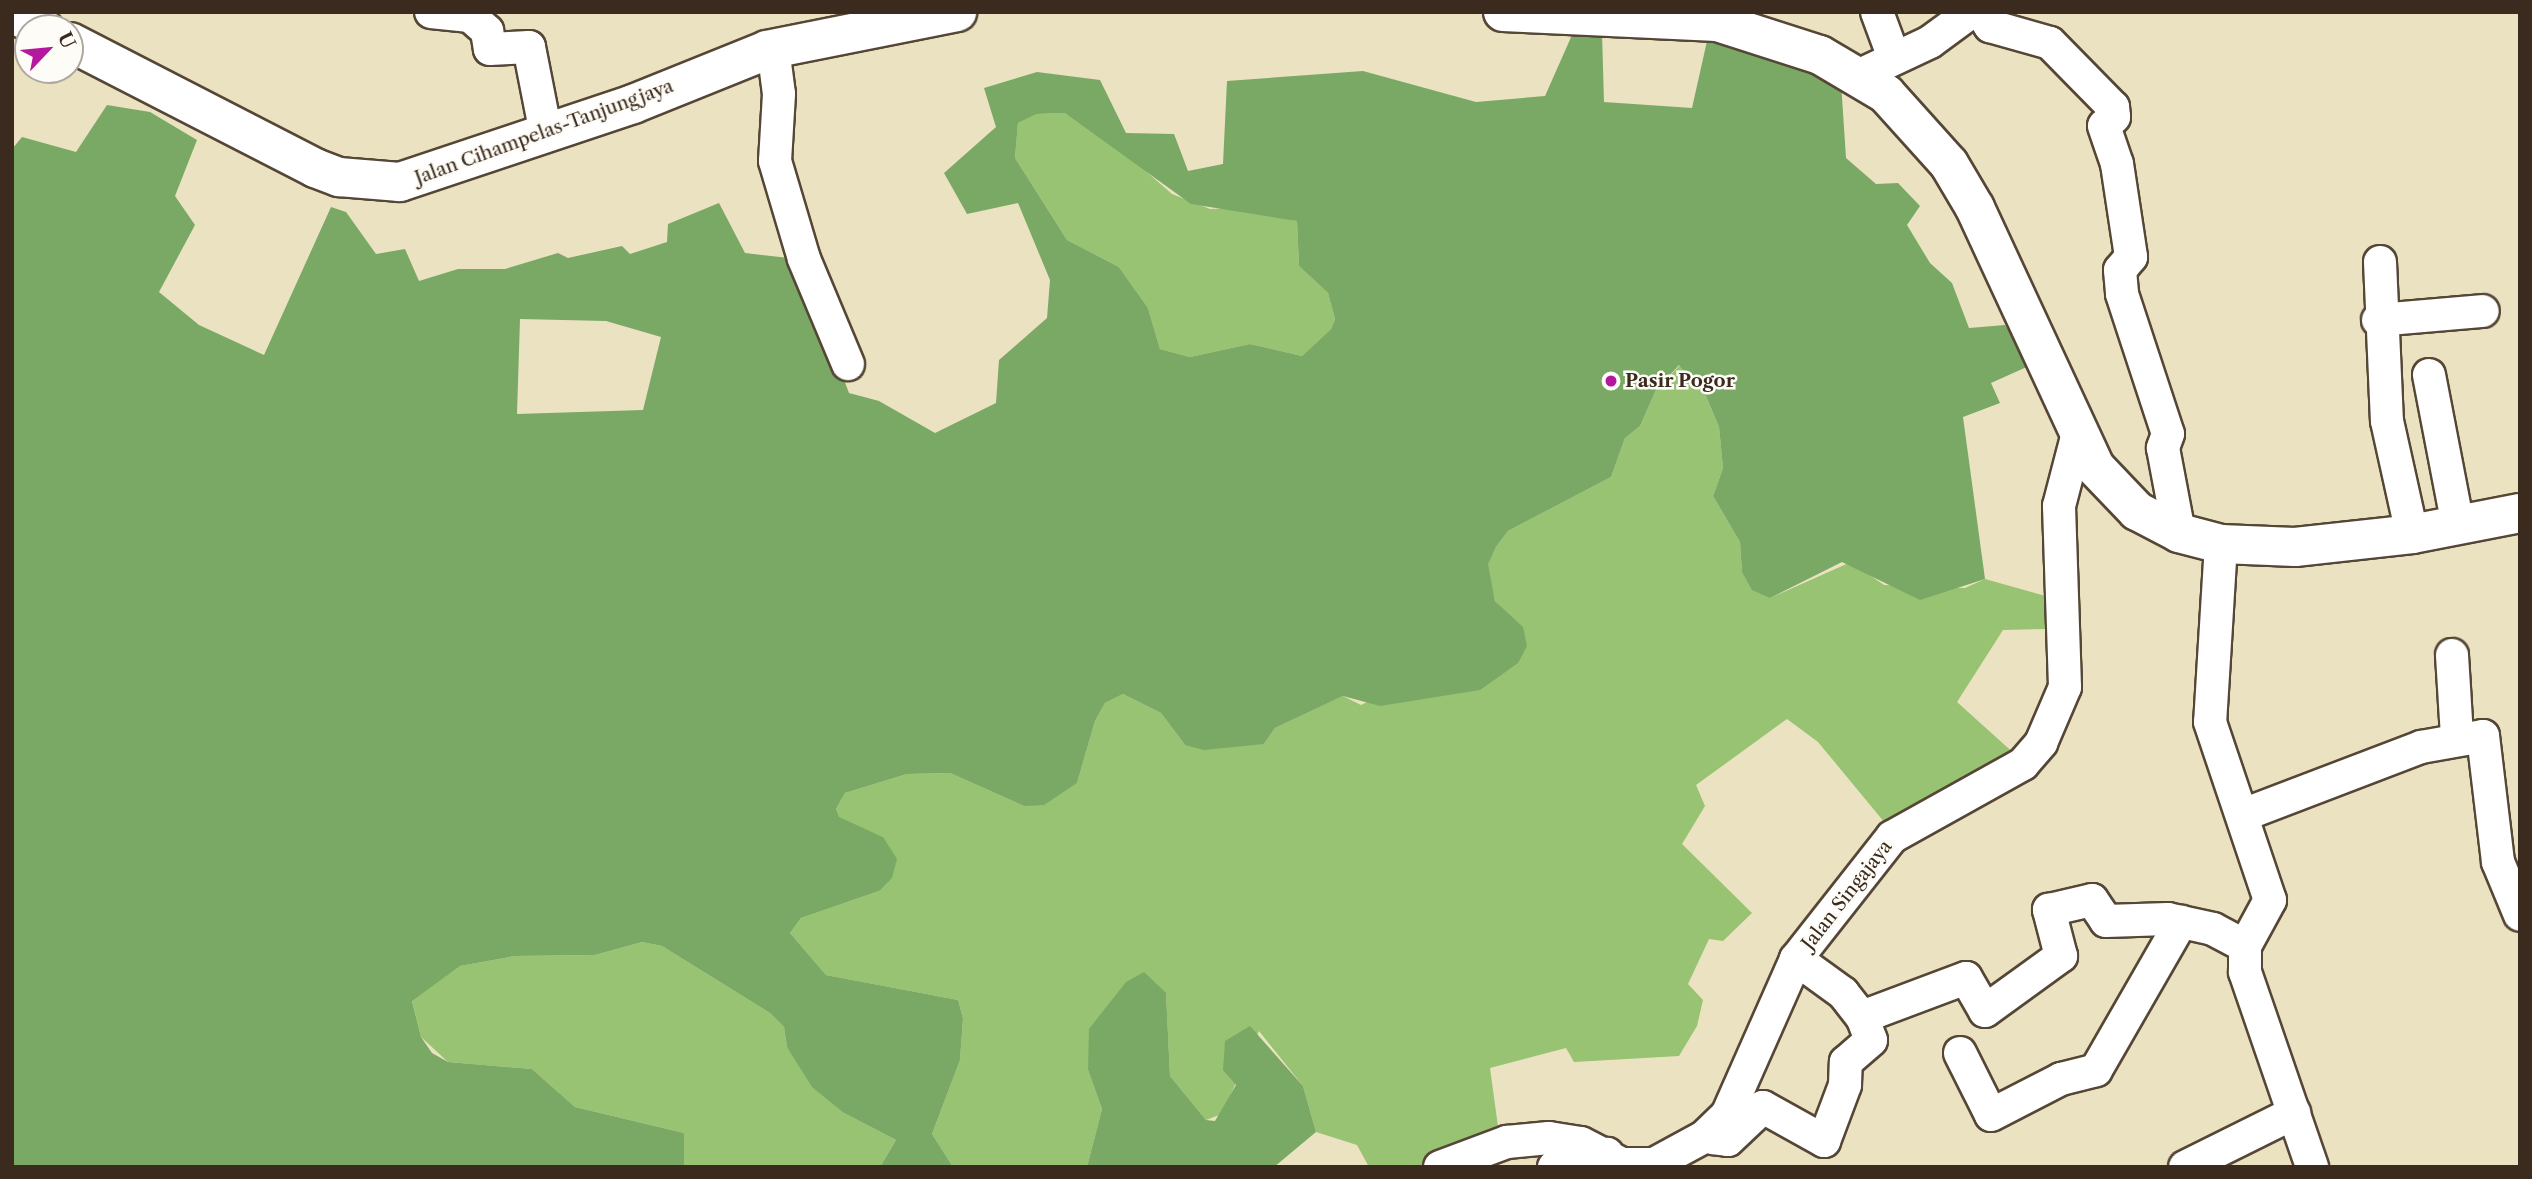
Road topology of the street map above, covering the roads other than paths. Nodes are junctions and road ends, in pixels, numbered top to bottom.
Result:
1 (431, 12) edge
2 (957, 12) edge
3 (1503, 12) edge
4 (1877, 12) edge
5 (1971, 12) edge
6 (1981, 12) edge
7 (773, 48) junction
8 (84, 50) edge
9 (1894, 58) junction
10 (1860, 75) junction
11 (546, 134) junction
12 (2380, 262) dead end
13 (2483, 311) dead end
14 (2378, 320) junction
15 (848, 363) dead end
16 (2429, 375) dead end
17 (2077, 437) junction
18 (2520, 513) edge
19 (2458, 525) junction
20 (2179, 533) junction
21 (2412, 534) junction
22 (2221, 544) junction
23 (2452, 655) dead end
24 (2457, 737) junction
25 (2243, 814) junction
26 (2520, 915) edge
27 (2181, 922) junction
28 (2245, 946) junction
29 (1796, 959) junction
30 (1862, 1017) junction
31 (1960, 1052) dead end
32 (2294, 1113) junction
33 (1704, 1137) junction
34 (1607, 1154) junction
35 (1440, 1167) edge
36 (1555, 1167) edge
37 (2185, 1167) edge
38 (2312, 1167) edge

1 - 11 street
2 - 7 main road, Jalan Cihampelas-Tanjungjaya
3 - 10 main road
4 - 9 street
5 - 9 street
6 - 20 street
7 - 11 main road, Jalan Cihampelas-Tanjungjaya
7 - 15 street
8 - 11 main road, Jalan Cihampelas-Tanjungjaya
9 - 10 street
10 - 17 main road
12 - 14 street
13 - 14 street
14 - 21 street
16 - 19 street
17 - 20 main road
17 - 29 street, Jalan Singajaya
18 - 19 main road
19 - 21 main road
20 - 22 main road
21 - 22 main road
22 - 25 street
23 - 24 street
24 - 25 street
24 - 26 street
25 - 28 street
27 - 28 street
27 - 30 street
27 - 31 street
28 - 32 street
29 - 30 street
29 - 33 street, Jalan Singajaya
30 - 33 street
32 - 37 street
32 - 38 street
33 - 34 street, Jalan Singajaya
34 - 35 street, Jalan Singajaya
34 - 36 street

